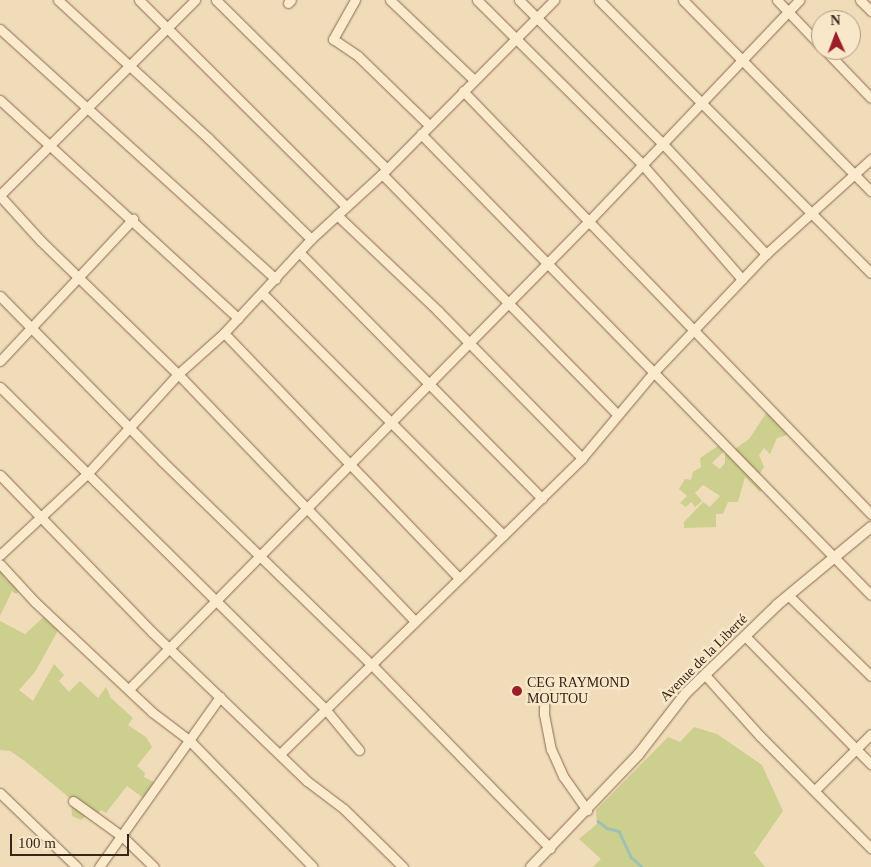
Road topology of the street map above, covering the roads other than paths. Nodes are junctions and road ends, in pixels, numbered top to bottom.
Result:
1 (58, 0) edge
2 (139, 0) edge
3 (216, 0) edge
4 (355, 0) edge
5 (390, 0) edge
6 (477, 0) edge
7 (519, 0) edge
8 (554, 0) edge
9 (599, 0) edge
10 (683, 0) edge
11 (777, 0) edge
12 (798, 0) edge
13 (860, 0) edge
14 (190, 2) edge
15 (788, 10) junction
16 (871, 11) edge
17 (537, 18) junction
18 (167, 28) junction
19 (0, 29) edge
20 (811, 35) edge
21 (516, 37) junction
22 (743, 60) junction
23 (835, 60) edge
24 (131, 66) junction
25 (474, 80) junction
26 (463, 91) junction
27 (871, 98) edge
28 (0, 100) edge
29 (702, 102) junction
30 (88, 108) junction
31 (430, 125) junction
32 (421, 134) junction
33 (663, 144) junction
34 (51, 145) junction
35 (871, 159) edge
36 (641, 163) junction
37 (384, 171) junction
38 (855, 175) junction
39 (871, 191) edge
40 (0, 196) edge
41 (346, 206) junction
42 (812, 212) junction
43 (336, 215) junction
44 (133, 219) junction
45 (587, 223) junction
46 (311, 239) junction
47 (299, 252) junction
48 (766, 254) junction
49 (547, 261) junction
50 (871, 273) edge
51 (79, 278) junction
52 (276, 279) junction
53 (742, 279) junction
54 (262, 294) junction
55 (0, 296) edge
56 (507, 303) junction
57 (238, 318) junction
58 (32, 326) junction
59 (693, 331) junction
60 (224, 333) junction
61 (468, 343) junction
62 (0, 361) edge
63 (654, 372) junction
64 (178, 374) junction
65 (428, 382) junction
66 (0, 387) edge
67 (617, 414) junction
68 (389, 422) junction
69 (130, 428) junction
70 (582, 458) junction
71 (350, 464) junction
72 (88, 473) junction
73 (0, 475) edge
74 (542, 498) junction
75 (305, 508) junction
76 (871, 514) edge
77 (42, 517) junction
78 (871, 527) edge
79 (503, 535) junction
80 (259, 554) junction
81 (0, 555) edge
82 (832, 558) junction
83 (0, 564) edge
84 (458, 577) junction
85 (788, 595) junction
86 (871, 595) edge
87 (214, 602) junction
88 (414, 620) junction
89 (745, 636) junction
90 (168, 647) junction
91 (371, 664) junction
92 (706, 676) junction
93 (871, 676) edge
94 (545, 682) dead end
95 (129, 690) junction
96 (220, 697) junction
97 (326, 710) junction
98 (871, 734) edge
99 (189, 740) junction
100 (359, 750) dead end
101 (857, 750) junction
102 (281, 754) junction
103 (871, 764) edge
104 (814, 790) junction
105 (0, 793) edge
106 (73, 801) dead end
107 (587, 810) junction
108 (123, 837) junction
109 (550, 848) junction
110 (871, 848) edge
111 (77, 867) edge
112 (99, 867) edge
113 (154, 867) edge
114 (313, 867) edge
115 (403, 867) edge
116 (531, 867) edge

1 - 24 street
2 - 18 street
3 - 37 street
4 - 31 street
5 - 25 street
6 - 21 street
7 - 17 street
8 - 17 street
9 - 29 street
10 - 22 street
11 - 15 street
12 - 15 street
13 - 16 street
14 - 18 street
15 - 20 street
15 - 22 street
17 - 21 street
17 - 33 street
18 - 24 street
18 - 41 street
19 - 30 street
21 - 25 street
21 - 36 street
22 - 29 street
22 - 38 street
23 - 27 street
24 - 30 street
24 - 46 street
25 - 26 street
26 - 31 street
26 - 45 street
28 - 34 street
29 - 33 street
29 - 42 street
30 - 34 street
30 - 52 street
31 - 32 street
32 - 37 street
32 - 49 street
33 - 36 street
33 - 48 street
34 - 40 street
34 - 44 street
35 - 38 street
36 - 45 street
36 - 53 street
37 - 41 street
37 - 56 street
38 - 39 street
38 - 42 street
40 - 51 street
41 - 43 street
42 - 48 street
42 - 50 street
43 - 46 street
43 - 61 street
44 - 51 street
44 - 57 street
45 - 49 street
45 - 59 street
46 - 47 street
47 - 52 street
47 - 65 street
48 - 53 street
49 - 56 street
49 - 63 street
51 - 58 street
51 - 64 street
52 - 54 street
53 - 59 street
54 - 57 street
54 - 68 street
55 - 58 street
56 - 61 street
56 - 67 street
57 - 60 street
58 - 62 street
58 - 69 street
59 - 63 street
59 - 76 street
60 - 64 street
60 - 71 street
61 - 65 street
61 - 70 street
63 - 67 street
63 - 82 street
64 - 69 street
64 - 75 street
65 - 68 street
65 - 74 street
66 - 72 street
67 - 70 street
68 - 71 street
68 - 79 street
69 - 72 street
69 - 80 street
70 - 74 street
71 - 75 street
71 - 84 street
72 - 77 street
72 - 87 street
73 - 77 street
74 - 79 street
75 - 80 street
75 - 88 street
77 - 81 street
77 - 90 street
78 - 82 street, Avenue de la Liberté
79 - 84 street
80 - 87 street
80 - 91 street
82 - 85 street, Avenue de la Liberté
82 - 86 street
83 - 95 street
84 - 88 street
85 - 89 street, Avenue de la Liberté
85 - 93 street
87 - 90 street
87 - 97 street
88 - 91 street
89 - 92 street, Avenue de la Liberté
89 - 101 street
90 - 95 street
90 - 96 street
91 - 97 street
91 - 109 street
92 - 104 street
92 - 107 street, Avenue de la Liberté
94 - 107 street
95 - 99 street
96 - 99 street
96 - 102 street
97 - 100 street
97 - 102 street
98 - 101 street
99 - 108 street
99 - 114 street
101 - 103 street
101 - 104 street
102 - 115 street
104 - 110 street
105 - 111 street
106 - 108 street
107 - 109 street, Avenue de la Liberté
108 - 112 street
108 - 113 street
109 - 116 street, Avenue de la Liberté

